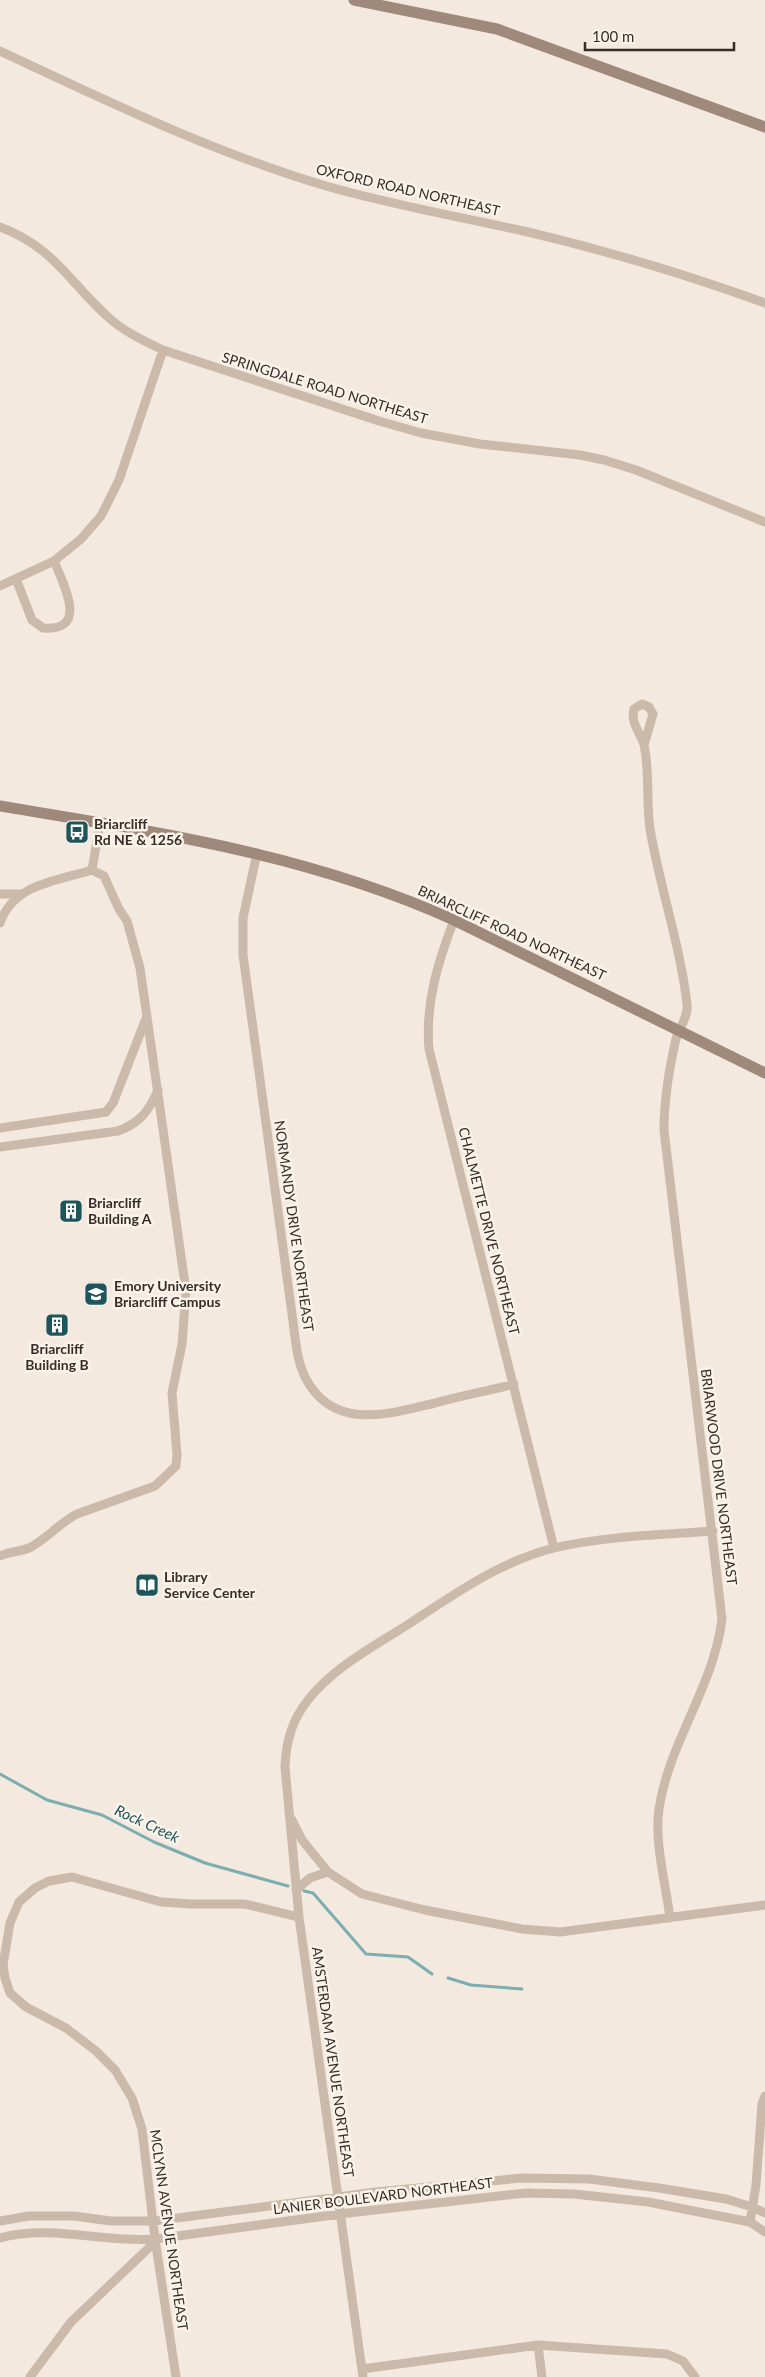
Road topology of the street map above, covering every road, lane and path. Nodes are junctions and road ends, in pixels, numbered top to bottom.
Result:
1 (354, 0) edge
2 (0, 50) edge
3 (765, 127) edge
4 (0, 227) edge
5 (765, 303) edge
6 (163, 350) junction
7 (765, 522) edge
8 (54, 561) junction
9 (16, 579) junction
10 (0, 586) edge
11 (644, 745) dead end
12 (0, 806) edge
13 (100, 822) junction
14 (257, 853) junction
15 (92, 870) junction
16 (0, 894) edge
17 (20, 894) junction
18 (454, 920) junction
19 (0, 923) edge
20 (147, 1016) junction
21 (678, 1030) junction
22 (765, 1073) edge
23 (158, 1090) junction
24 (0, 1128) edge
25 (0, 1147) edge
26 (514, 1384) junction
27 (713, 1531) junction
28 (554, 1548) junction
29 (0, 1556) edge
30 (288, 1811) junction
31 (328, 1872) junction
32 (296, 1890) junction
33 (765, 1906) edge
34 (298, 1917) junction
35 (670, 1918) junction
36 (765, 2096) edge
37 (585, 2179) junction
38 (584, 2195) junction
39 (338, 2197) junction
40 (752, 2207) junction
41 (765, 2213) edge
42 (340, 2214) junction
43 (0, 2221) edge
44 (111, 2221) junction
45 (154, 2221) junction
46 (750, 2222) junction
47 (765, 2232) edge
48 (0, 2238) edge
49 (108, 2239) junction
50 (156, 2240) junction
51 (538, 2345) junction
52 (362, 2373) edge
53 (30, 2377) edge
54 (176, 2377) edge
55 (542, 2377) edge
56 (695, 2377) edge

1 - 3 main road
2 - 5 street, OXFORD ROAD NORTHEAST
4 - 6 street, SPRINGDALE ROAD NORTHEAST
6 - 7 street, SPRINGDALE ROAD NORTHEAST
6 - 8 street
8 - 9 street
8 - 9 street
9 - 10 street
11 - 21 street, BRIARWOOD DRIVE NORTHEAST
12 - 13 main road, BRIARCLIFF ROAD NORTHEAST
13 - 14 main road, BRIARCLIFF ROAD NORTHEAST
13 - 15 street
14 - 18 main road, BRIARCLIFF ROAD NORTHEAST
14 - 26 street, NORMANDY DRIVE NORTHEAST
15 - 17 street
15 - 20 street
16 - 17 street
17 - 19 street
18 - 21 main road, BRIARCLIFF ROAD NORTHEAST
18 - 26 street, CHALMETTE DRIVE NORTHEAST
20 - 23 street
20 - 24 street
21 - 22 main road, BRIARCLIFF ROAD NORTHEAST
21 - 27 street, BRIARWOOD DRIVE NORTHEAST
23 - 25 street
23 - 29 street
26 - 28 street, CHALMETTE DRIVE NORTHEAST
27 - 28 street, AMSTERDAM AVENUE NORTHEAST
27 - 35 street, BRIARWOOD DRIVE NORTHEAST
28 - 30 street, AMSTERDAM AVENUE NORTHEAST
30 - 31 street
30 - 32 street, AMSTERDAM AVENUE NORTHEAST
31 - 32 street
31 - 35 street
32 - 34 street, AMSTERDAM AVENUE NORTHEAST
33 - 35 street
34 - 39 street, AMSTERDAM AVENUE NORTHEAST
34 - 45 street, MCLYNN AVENUE NORTHEAST
36 - 40 street
37 - 38 street
37 - 39 street, LANIER BOULEVARD NORTHEAST
37 - 40 street, LANIER BOULEVARD NORTHEAST
38 - 42 street, LANIER BOULEVARD NORTHEAST
38 - 46 street, LANIER BOULEVARD NORTHEAST
39 - 42 street, AMSTERDAM AVENUE NORTHEAST
39 - 45 street, LANIER BOULEVARD NORTHEAST
40 - 41 street, LANIER BOULEVARD NORTHEAST
40 - 46 street
42 - 50 street, LANIER BOULEVARD NORTHEAST
42 - 52 street, AMSTERDAM AVENUE NORTHEAST
43 - 44 street, LANIER BOULEVARD NORTHEAST
44 - 45 street, LANIER BOULEVARD NORTHEAST
44 - 49 street
45 - 50 street, MCLYNN AVENUE NORTHEAST
46 - 47 street, LANIER BOULEVARD NORTHEAST
48 - 49 street, LANIER BOULEVARD NORTHEAST
49 - 50 street, LANIER BOULEVARD NORTHEAST
50 - 53 street
50 - 54 street, MCLYNN AVENUE NORTHEAST
51 - 52 street
51 - 55 street
51 - 56 street

